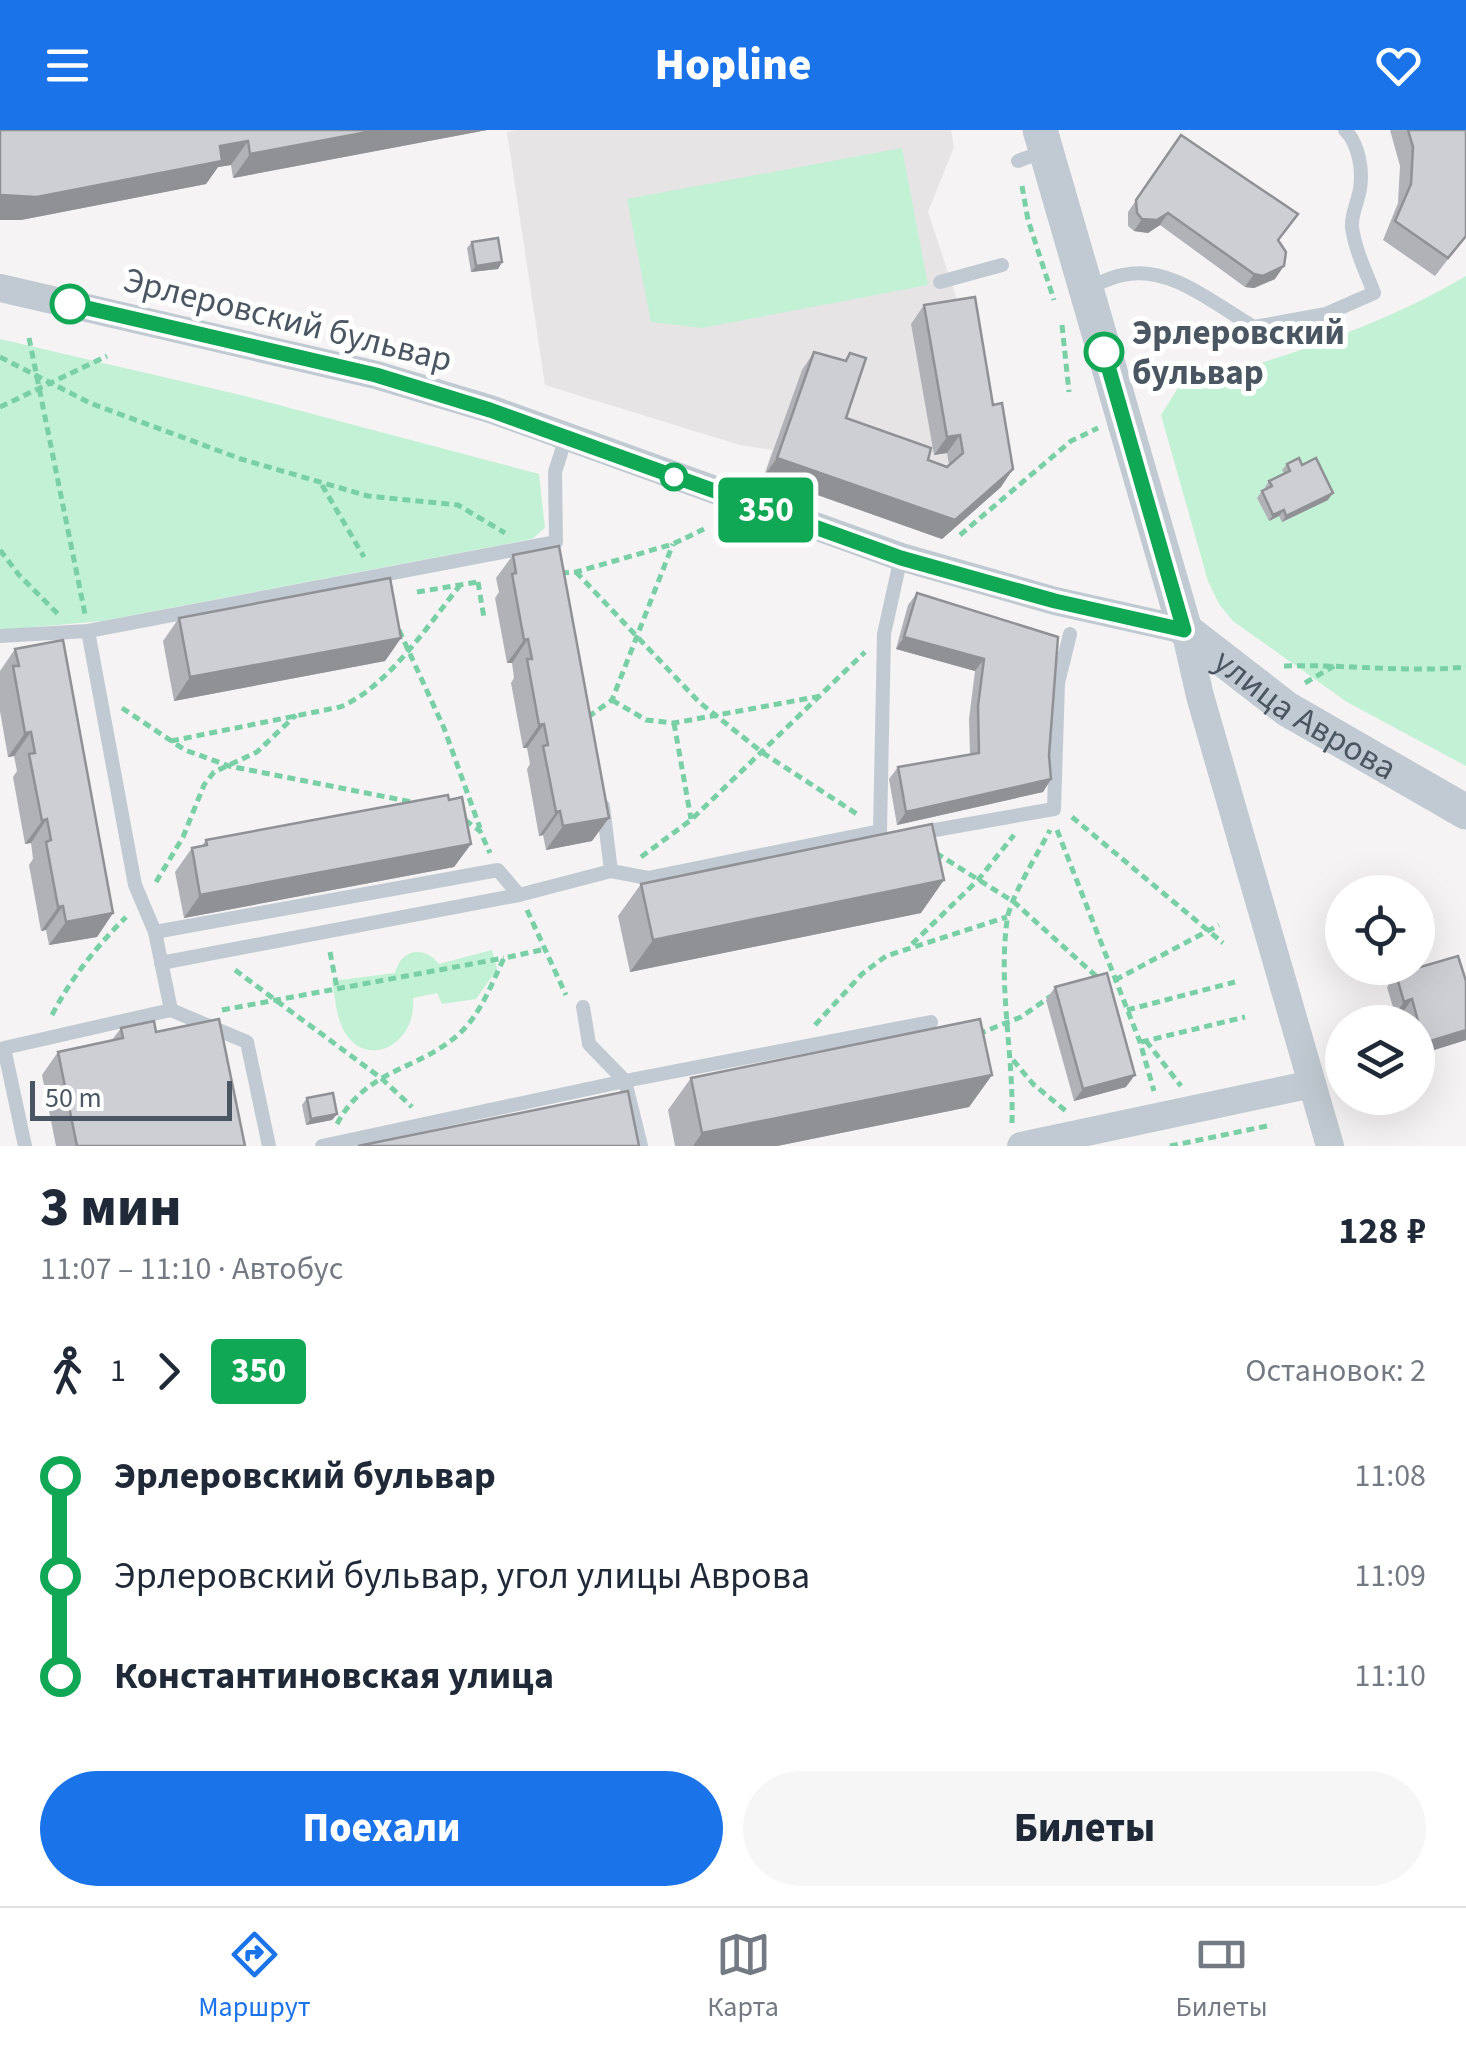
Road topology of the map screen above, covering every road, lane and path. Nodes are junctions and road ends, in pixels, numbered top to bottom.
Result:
1 (1345, 130) edge
2 (1035, 148) edge
3 (1002, 264) dead end
4 (940, 282) dead end
5 (0, 288) edge
6 (1071, 297) junction
7 (1062, 322) dead end
8 (29, 338) dead end
9 (107, 356) dead end
10 (0, 357) edge
11 (38, 376) junction
12 (52, 384) junction
13 (41, 390) junction
14 (1069, 392) dead end
15 (0, 408) edge
16 (1105, 426) dead end
17 (566, 438) junction
18 (322, 485) junction
19 (704, 529) dead end
20 (960, 535) edge
21 (556, 542) junction
22 (674, 544) junction
23 (522, 549) junction
24 (0, 550) edge
25 (474, 558) junction
26 (901, 558) junction
27 (568, 572) junction
28 (376, 577) junction
29 (478, 582) junction
30 (461, 584) junction
31 (387, 597) junction
32 (484, 618) dead end
33 (1184, 630) junction
34 (88, 632) junction
35 (884, 634) junction
36 (1070, 634) dead end
37 (0, 636) edge
38 (638, 637) junction
39 (406, 651) junction
40 (1337, 665) junction
41 (1279, 667) dead end
42 (1466, 668) edge
43 (1304, 684) dead end
44 (100, 693) junction
45 (821, 696) junction
46 (612, 700) junction
47 (296, 716) junction
48 (716, 716) junction
49 (588, 717) edge
50 (674, 723) junction
51 (171, 740) junction
52 (762, 753) junction
53 (229, 766) junction
54 (600, 784) edge
55 (432, 806) edge
56 (1054, 809) junction
57 (1033, 812) junction
58 (1466, 812) edge
59 (464, 819) edge
60 (691, 820) junction
61 (480, 831) junction
62 (894, 833) junction
63 (498, 870) junction
64 (611, 871) junction
65 (978, 880) junction
66 (519, 895) junction
67 (142, 902) junction
68 (1014, 902) junction
69 (1007, 917) junction
70 (1218, 924) dead end
71 (1208, 930) junction
72 (155, 932) junction
73 (326, 932) junction
74 (1223, 943) dead end
75 (910, 946) junction
76 (546, 949) junction
77 (213, 953) junction
78 (504, 958) junction
79 (162, 963) junction
80 (1115, 980) junction
81 (1235, 982) dead end
82 (1098, 983) edge
83 (337, 988) junction
84 (1063, 993) edge
85 (274, 1000) junction
86 (582, 1007) joint
87 (171, 1010) junction
88 (1127, 1010) junction
89 (1245, 1017) dead end
90 (931, 1022) joint
91 (1007, 1024) junction
92 (43, 1036) junction
93 (1143, 1041) junction
94 (792, 1049) junction
95 (1011, 1057) junction
96 (382, 1078) junction
97 (625, 1081) junction
98 (1312, 1084) junction
99 (1158, 1105) dead end
100 (1198, 1108) junction
101 (429, 1123) junction
102 (1272, 1125) dead end
103 (1093, 1131) junction
104 (1016, 1142) edge
105 (25, 1146) edge
106 (269, 1146) edge
107 (324, 1146) edge
108 (641, 1146) edge
109 (1170, 1146) edge
110 (1330, 1146) edge

1 - 6 lane
2 - 6 street, улица Аврова
2 - 6 path
3 - 4 lane
5 - 17 street, Эрлеровский бульвар
6 - 33 street, улица Аврова
7 - 14 path
8 - 11 path
9 - 12 path
10 - 11 path
11 - 12 path
11 - 13 path
12 - 13 path
12 - 18 path
13 - 15 path
13 - 34 path
16 - 20 path
17 - 21 lane
17 - 26 street, Эрлеровский бульвар
18 - 23 path
18 - 28 path
19 - 22 path
21 - 23 lane
21 - 27 lane
22 - 27 path
22 - 38 path
23 - 25 lane
24 - 34 path
25 - 28 lane
25 - 29 path
26 - 33 street, Эрлеровский бульвар
26 - 35 lane
27 - 38 path
28 - 31 path
28 - 34 lane
29 - 30 path
29 - 32 path
30 - 31 path
30 - 39 path
31 - 39 path
33 - 58 street, улица Аврова
33 - 98 street
34 - 37 lane
34 - 44 lane
35 - 45 path
35 - 62 lane
36 - 56 lane
38 - 46 path
38 - 48 path
39 - 47 path
39 - 61 path
40 - 41 path
40 - 42 path
40 - 43 path
44 - 51 path
44 - 67 lane
45 - 48 path
45 - 52 path
46 - 49 path
46 - 50 path
47 - 51 path
47 - 53 path
48 - 50 path
48 - 52 path
50 - 60 path
51 - 53 path
52 - 60 path
52 - 62 path
53 - 55 path
53 - 67 path
54 - 64 lane
56 - 57 lane
56 - 71 path
57 - 62 lane
57 - 65 path
59 - 61 path
60 - 64 path
61 - 63 path
62 - 64 lane
62 - 65 path
63 - 66 lane
63 - 72 lane
64 - 66 lane
65 - 68 path
65 - 75 path
66 - 73 lane
66 - 76 path
67 - 72 lane
67 - 92 path
68 - 69 path
68 - 80 path
68 - 80 path
69 - 75 path
69 - 91 path
70 - 71 path
71 - 74 path
71 - 80 path
72 - 79 lane
73 - 77 lane
73 - 83 path
75 - 94 path
76 - 78 path
76 - 86 path
77 - 79 lane
77 - 85 path
78 - 83 path
78 - 96 path
79 - 87 lane
80 - 82 path
80 - 88 path
81 - 88 path
83 - 85 path
84 - 91 path
85 - 87 path
85 - 96 path
86 - 97 lane
87 - 92 lane
87 - 106 lane
88 - 93 path
89 - 93 path
90 - 91 path
90 - 94 lane
91 - 95 path
92 - 105 lane
93 - 99 path
93 - 100 path
94 - 97 lane
95 - 103 path
95 - 104 path
96 - 101 path
96 - 107 path
97 - 101 lane
97 - 108 lane
98 - 100 street
98 - 110 street
100 - 103 street
101 - 107 lane
102 - 109 path
103 - 104 street

